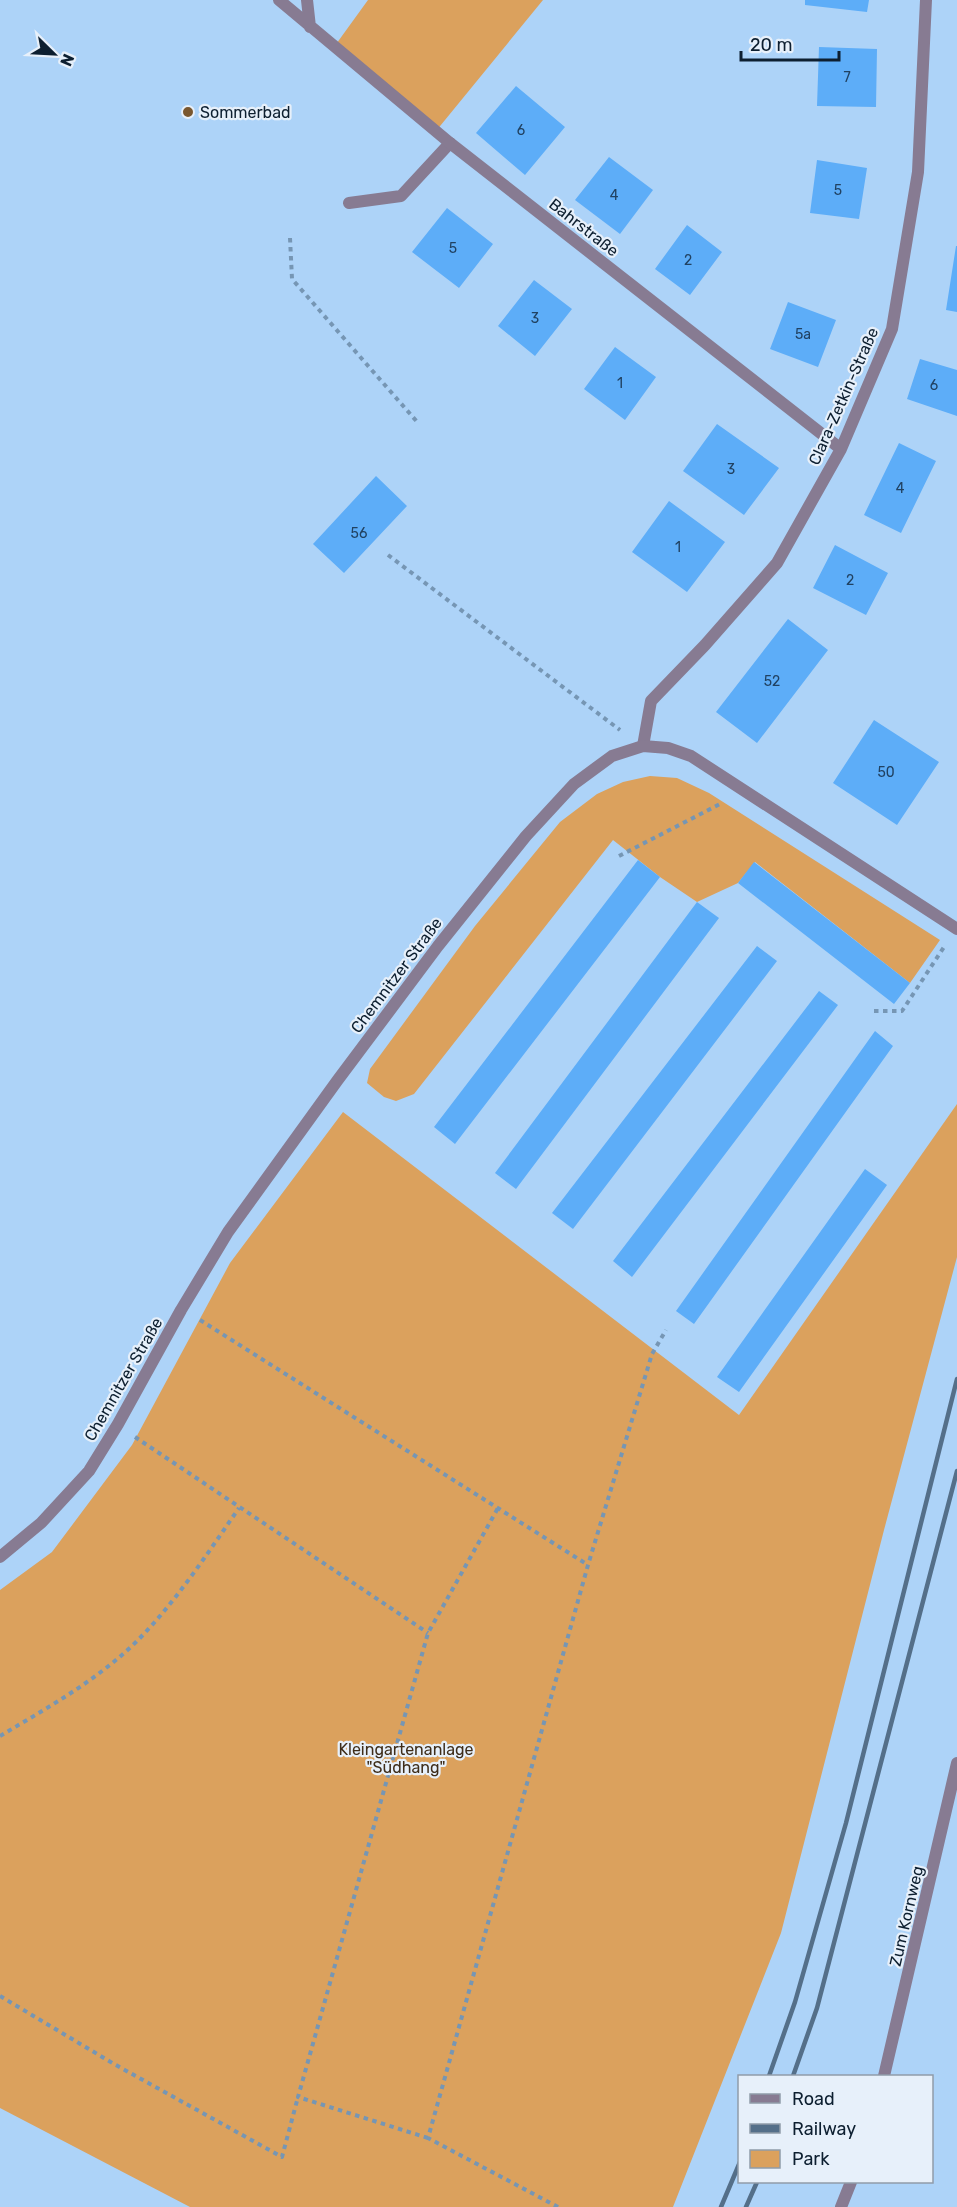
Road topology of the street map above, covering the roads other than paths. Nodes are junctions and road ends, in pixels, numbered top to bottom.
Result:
1 (279, 0) edge
2 (307, 0) edge
3 (926, 0) edge
4 (310, 27) junction
5 (450, 143) junction
6 (349, 203) dead end
7 (841, 449) junction
8 (643, 746) junction
9 (957, 929) edge
10 (0, 1557) edge
11 (957, 1763) edge
12 (885, 2075) edge
13 (850, 2183) edge
14 (841, 2207) edge

1 - 4 street, Bahrstraße
2 - 4 street
3 - 7 street, Clara-Zetkin-Straße
4 - 5 street, Bahrstraße
5 - 6 street
5 - 7 street, Bahrstraße
7 - 8 street, Clara-Zetkin-Straße
8 - 9 street, Chemnitzer Straße
8 - 10 street, Chemnitzer Straße
11 - 12 street, Zum Kornweg
13 - 14 street

